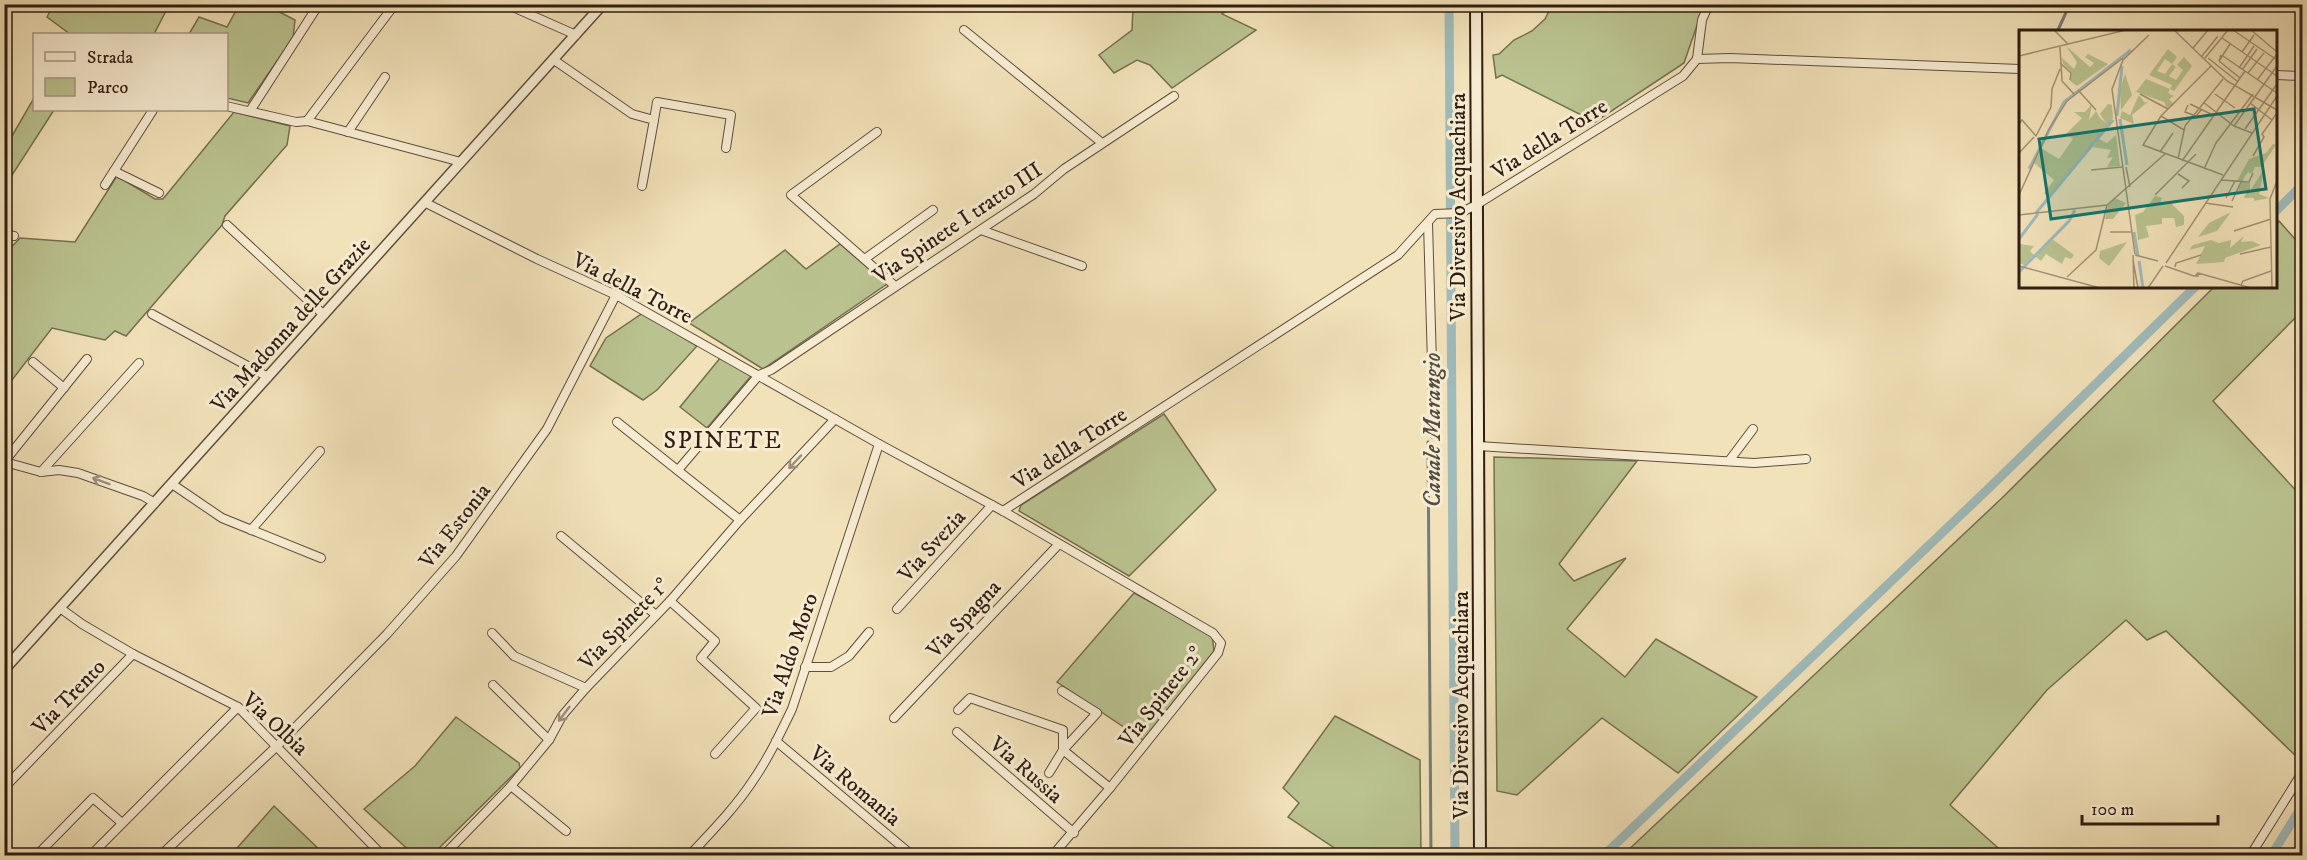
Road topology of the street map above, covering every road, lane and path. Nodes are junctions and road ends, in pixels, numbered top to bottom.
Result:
1 (319, 4) edge
2 (395, 4) edge
3 (506, 4) edge
4 (603, 4) edge
5 (1476, 4) edge
6 (1709, 4) edge
7 (964, 30) dead end
8 (576, 35) junction
9 (1697, 59) junction
10 (554, 60) junction
11 (2019, 69) edge
12 (2277, 75) edge
13 (386, 76) dead end
14 (2302, 76) edge
15 (1174, 96) dead end
16 (228, 106) edge
17 (152, 111) edge
18 (250, 111) junction
19 (307, 120) junction
20 (654, 120) junction
21 (348, 132) junction
22 (877, 132) dead end
23 (1102, 143) junction
24 (726, 148) dead end
25 (461, 162) junction
26 (114, 171) junction
27 (105, 185) dead end
28 (642, 186) dead end
29 (159, 193) dead end
30 (426, 203) junction
31 (1476, 206) junction
32 (933, 210) dead end
33 (1428, 223) junction
34 (228, 225) dead end
35 (981, 230) junction
36 (4, 234) edge
37 (14, 236) dead end
38 (866, 258) junction
39 (1082, 266) dead end
40 (895, 286) junction
41 (616, 295) junction
42 (152, 314) dead end
43 (324, 315) junction
44 (87, 359) dead end
45 (33, 362) dead end
46 (139, 363) dead end
47 (759, 375) junction
48 (268, 377) junction
49 (64, 388) junction
50 (835, 419) junction
51 (617, 422) dead end
52 (1753, 429) dead end
53 (1434, 434) dead end
54 (879, 444) junction
55 (1478, 446) junction
56 (320, 451) dead end
57 (1806, 459) dead end
58 (1729, 461) junction
59 (5, 462) edge
60 (678, 470) junction
61 (41, 472) junction
62 (172, 484) junction
63 (154, 504) junction
64 (992, 505) junction
65 (1003, 510) junction
66 (740, 520) junction
67 (251, 530) junction
68 (561, 536) dead end
69 (1059, 544) junction
70 (321, 558) dead end
71 (670, 601) junction
72 (60, 608) junction
73 (897, 609) dead end
74 (656, 615) junction
75 (869, 632) dead end
76 (492, 633) dead end
77 (133, 654) junction
78 (805, 667) junction
79 (4, 670) edge
80 (493, 685) dead end
81 (586, 688) junction
82 (1062, 691) dead end
83 (238, 707) junction
84 (958, 710) dead end
85 (894, 718) dead end
86 (957, 732) dead end
87 (549, 740) junction
88 (776, 741) junction
89 (277, 746) junction
90 (1063, 750) junction
91 (715, 754) dead end
92 (1049, 773) dead end
93 (2302, 773) edge
94 (511, 786) junction
95 (4, 788) edge
96 (1110, 788) junction
97 (122, 823) junction
98 (566, 831) dead end
99 (1074, 832) junction
100 (36, 855) edge
101 (90, 855) edge
102 (160, 855) edge
103 (383, 855) edge
104 (446, 855) edge
105 (689, 855) edge
106 (913, 855) edge
107 (1052, 855) edge
108 (1480, 855) edge
109 (2250, 855) edge

1 - 18 street
2 - 19 street
3 - 8 street
4 - 8 street, Via Madonna delle Grazie
5 - 31 main road, Via Diversivo Acquachiara
6 - 9 street
7 - 23 street
8 - 10 street, Via Madonna delle Grazie
9 - 11 street
9 - 31 street, Via della Torre
10 - 20 street
10 - 25 street, Via Madonna delle Grazie
12 - 14 street
13 - 21 street
15 - 23 street, Via Spinete I tratto III
16 - 18 street
17 - 26 street
18 - 19 street
19 - 21 street
20 - 24 street
20 - 28 street
21 - 25 street
22 - 38 street
23 - 35 street, Via Spinete I tratto III
25 - 30 street, Via Madonna delle Grazie
26 - 27 street
26 - 29 street
30 - 41 street, Via della Torre
30 - 43 street, Via Madonna delle Grazie
31 - 33 street, Via della Torre
31 - 55 main road, Via Diversivo Acquachiara
32 - 38 street
33 - 53 street
33 - 65 street, Via della Torre
34 - 43 street
35 - 39 street
35 - 40 street, Via Spinete I tratto III
36 - 37 street
38 - 40 street
40 - 47 street, Via Spinete I tratto III
41 - 47 street, Via della Torre
41 - 89 street, Via Estonia
42 - 48 street
43 - 48 street, Via Madonna delle Grazie
44 - 49 street
45 - 49 street
46 - 61 street
47 - 50 street, Via della Torre
47 - 60 street
48 - 62 street, Via Madonna delle Grazie
49 - 59 street
50 - 54 street, Via della Torre
50 -> 66 street, Via Spinete 1°
51 - 60 street
52 - 58 street
54 - 64 street, Via della Torre
54 - 78 street, Via Aldo Moro
55 - 58 street
55 - 108 main road, Via Diversivo Acquachiara
56 - 67 street
57 - 58 street
59 - 61 street
60 - 66 street
63 -> 61 street
62 - 63 street, Via Madonna delle Grazie
62 - 67 street
63 - 72 street, Via Madonna delle Grazie
64 - 65 street, Via della Torre
64 - 73 street, Via Svezia
65 - 69 street, Via Spinete 2°
66 - 71 street, Via Spinete 1°
67 - 70 street
68 - 74 street
69 - 85 street, Via Spagna
69 - 96 street, Via Spinete 2°
71 - 74 street, Via Spinete 1°
71 - 91 street
72 - 77 street, Via Olbia
72 - 79 street, Via Madonna delle Grazie
74 - 81 street, Via Spinete 1°
75 - 78 street
76 - 81 street
77 - 83 street, Via Olbia
77 - 95 street, Via Trento
78 - 88 street, Via Aldo Moro
80 - 87 street
81 -> 87 street, Via Spinete 1°
82 - 90 street
83 - 89 street, Via Olbia
83 - 97 street
84 - 90 street
86 - 99 street, Via Russia
87 - 94 street, Via Spinete 1°
88 - 105 street, Via Aldo Moro
88 - 106 street, Via Romania
89 - 102 street, Via Estonia
89 - 103 street, Via Olbia
90 - 92 street
90 - 96 street
93 - 109 street
94 - 98 street
94 - 104 street, Via Spinete 1°
96 - 99 street, Via Spinete 2°
97 - 100 street
97 - 101 street
99 - 107 street, Via Spinete 2°

